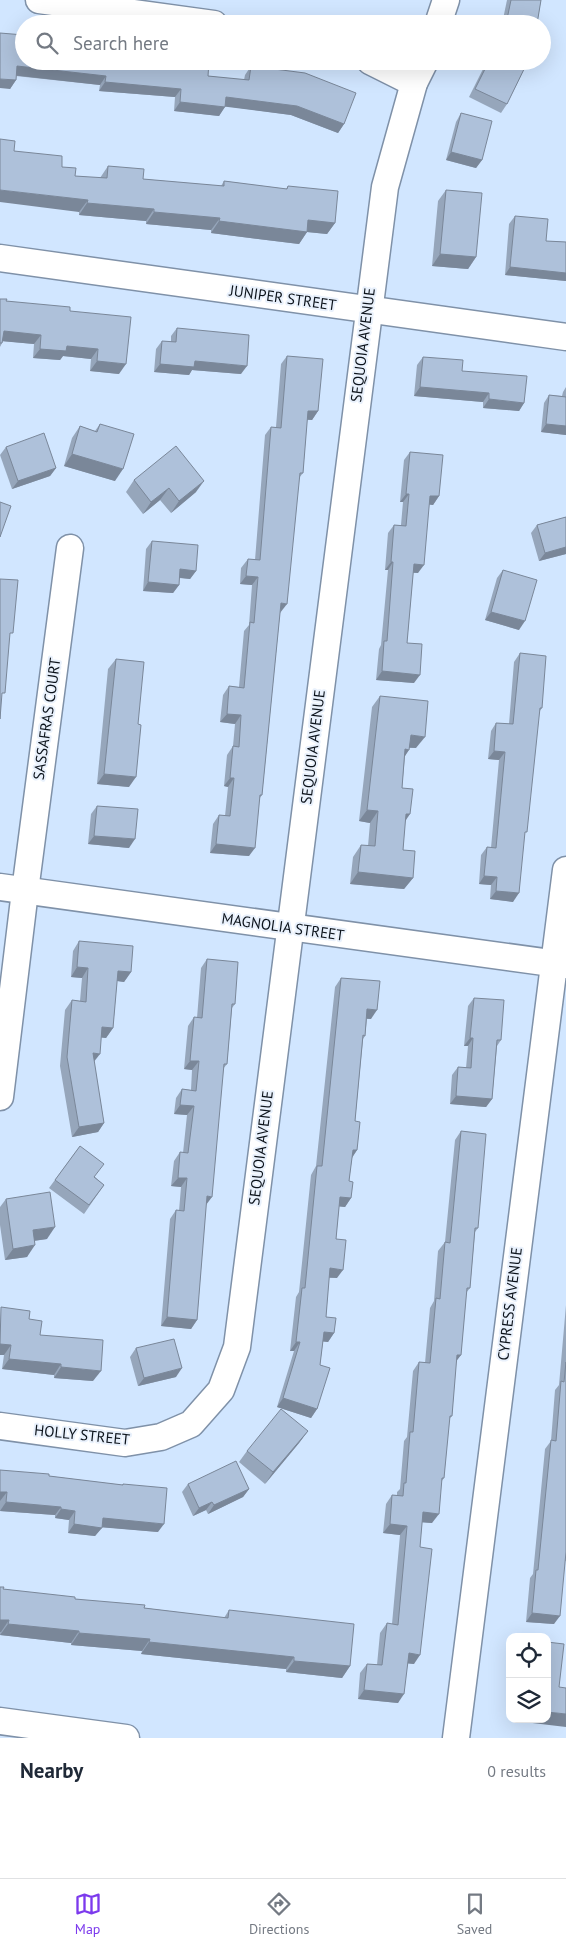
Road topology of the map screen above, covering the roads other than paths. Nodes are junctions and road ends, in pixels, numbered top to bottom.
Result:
1 (39, 0) edge
2 (446, 0) edge
3 (148, 15) edge
4 (441, 15) edge
5 (419, 72) edge
6 (0, 258) edge
7 (368, 310) junction
8 (566, 337) edge
9 (70, 548) dead end
10 (566, 870) edge
11 (12, 889) edge
12 (290, 928) junction
13 (560, 964) edge
14 (0, 1097) edge
15 (191, 1424) joint
16 (0, 1426) edge
17 (0, 1721) edge
18 (126, 1738) edge
19 (456, 1738) edge

1 - 3 street
2 - 4 street
5 - 7 street, SEQUOIA AVENUE
6 - 7 street, JUNIPER STREET
7 - 8 street, JUNIPER STREET
7 - 12 street, SEQUOIA AVENUE
9 - 11 street, SASSAFRAS COURT
10 - 13 street, CYPRESS AVENUE
11 - 12 street, MAGNOLIA STREET
11 - 14 street, SASSAFRAS COURT
12 - 13 street, MAGNOLIA STREET
12 - 15 street, SEQUOIA AVENUE
13 - 19 street, CYPRESS AVENUE
15 - 16 street, HOLLY STREET
17 - 18 street

